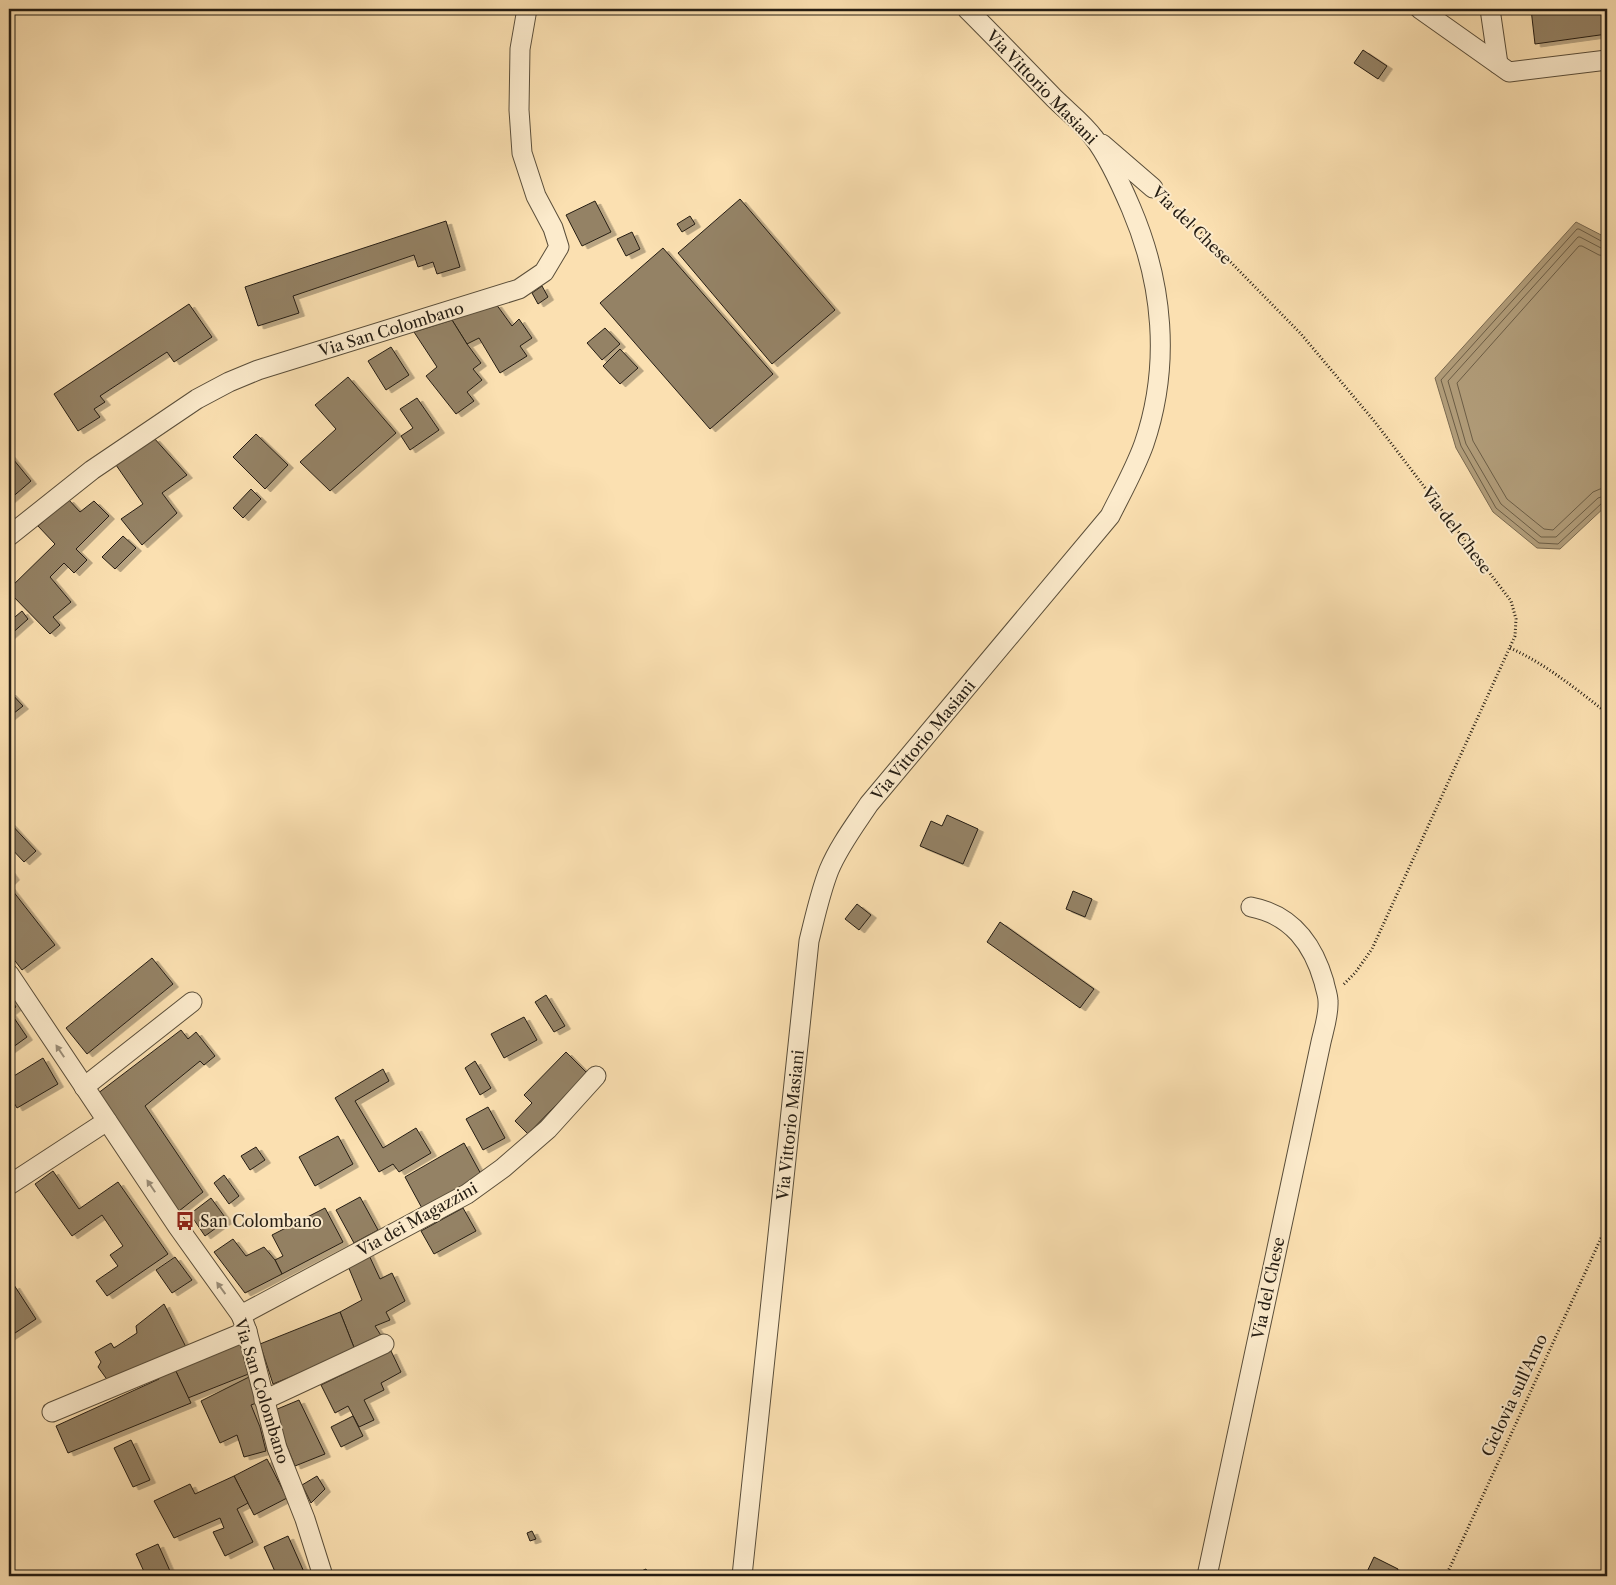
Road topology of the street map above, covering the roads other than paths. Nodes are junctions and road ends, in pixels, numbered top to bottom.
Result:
1 (527, 9) edge
2 (967, 9) edge
3 (1420, 9) edge
4 (1490, 9) edge
5 (1607, 60) edge
6 (1498, 64) junction
7 (1094, 138) junction
8 (1153, 188) road end
9 (9, 536) edge
10 (1251, 907) dead end
11 (9, 974) edge
12 (192, 1002) dead end
13 (596, 1076) dead end
14 (84, 1087) junction
15 (107, 1121) junction
16 (9, 1185) edge
17 (244, 1323) junction
18 (384, 1344) dead end
19 (264, 1400) junction
20 (52, 1412) dead end
21 (324, 1576) edge
22 (742, 1576) edge
23 (1206, 1576) edge

1 - 9 street, Via San Colombano
2 - 7 street, Via Vittorio Masiani
3 - 6 street
4 - 6 street
5 - 6 street
7 - 8 street, Via del Chese
7 - 22 street, Via Vittorio Masiani
10 - 23 street, Via del Chese
14 -> 11 street, Via San Colombano
12 - 14 street
13 - 17 street, Via dei Magazzini
14 - 15 street, Via San Colombano
15 - 16 street
17 -> 15 street, Via San Colombano
17 - 19 street, Via San Colombano
17 - 20 street, Via dei Magazzini
18 - 19 street
19 - 21 street, Via San Colombano

